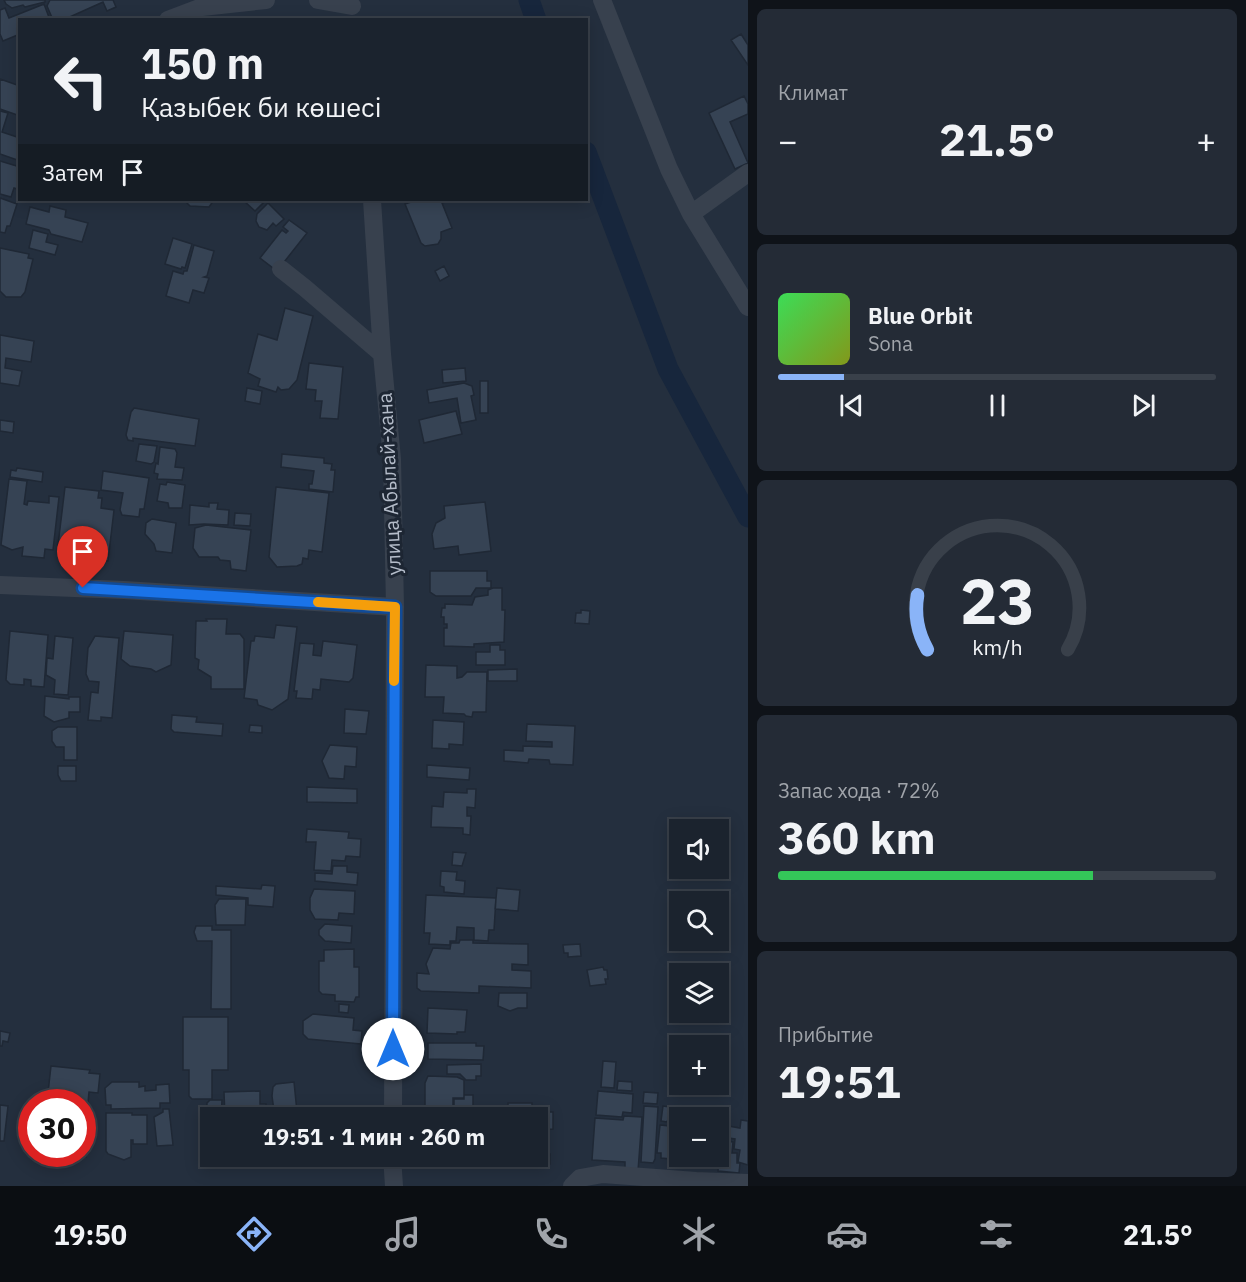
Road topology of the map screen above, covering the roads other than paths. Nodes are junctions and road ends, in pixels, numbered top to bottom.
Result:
1 (266, 0) edge
2 (318, 0) edge
3 (602, 0) edge
4 (353, 9) edge
5 (206, 13) edge
6 (179, 18) edge
7 (748, 173) edge
8 (372, 201) edge
9 (691, 214) junction
10 (281, 269) dead end
11 (748, 307) edge
12 (382, 354) junction
13 (0, 585) edge
14 (395, 607) junction
15 (393, 1107) edge
16 (393, 1167) edge
17 (748, 1183) edge
18 (394, 1186) edge
19 (572, 1186) edge

1 - 5 street
2 - 4 street
3 - 9 street
5 - 6 street
7 - 9 street
8 - 12 street, улица Абылай-хана
9 - 11 street
10 - 12 street
12 - 14 street, улица Абылай-хана
13 - 14 street
14 - 15 street, улица Абылай-хана
16 - 18 street
17 - 19 street

